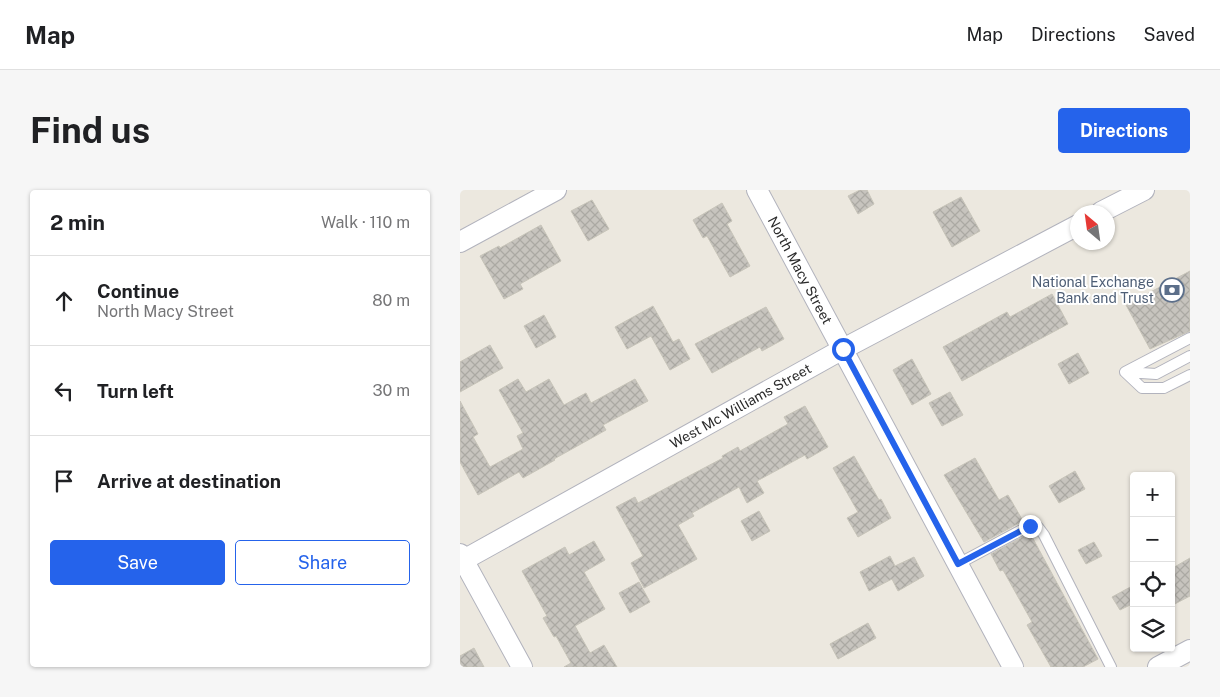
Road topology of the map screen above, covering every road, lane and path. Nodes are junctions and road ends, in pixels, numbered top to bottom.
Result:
1 (556, 190) edge
2 (757, 190) edge
3 (1144, 190) edge
4 (1115, 205) edge
5 (1070, 229) edge
6 (460, 242) edge
7 (1190, 338) edge
8 (843, 349) junction
9 (1190, 356) edge
10 (1125, 372) junction
11 (1190, 374) edge
12 (461, 559) edge
13 (958, 564) junction
14 (1190, 650) edge
15 (522, 667) edge
16 (1013, 667) edge
17 (1112, 667) edge
18 (1158, 667) edge

1 - 6 street
2 - 8 street, North Macy Street
3 - 4 street
5 - 8 street, West Mc Williams Street
7 - 10 lane
8 - 12 street, West Mc Williams Street
8 - 13 street, North Macy Street
9 - 10 lane
10 - 11 lane
12 - 15 street
13 - 16 street, North Macy Street
13 - 17 lane
14 - 18 street

